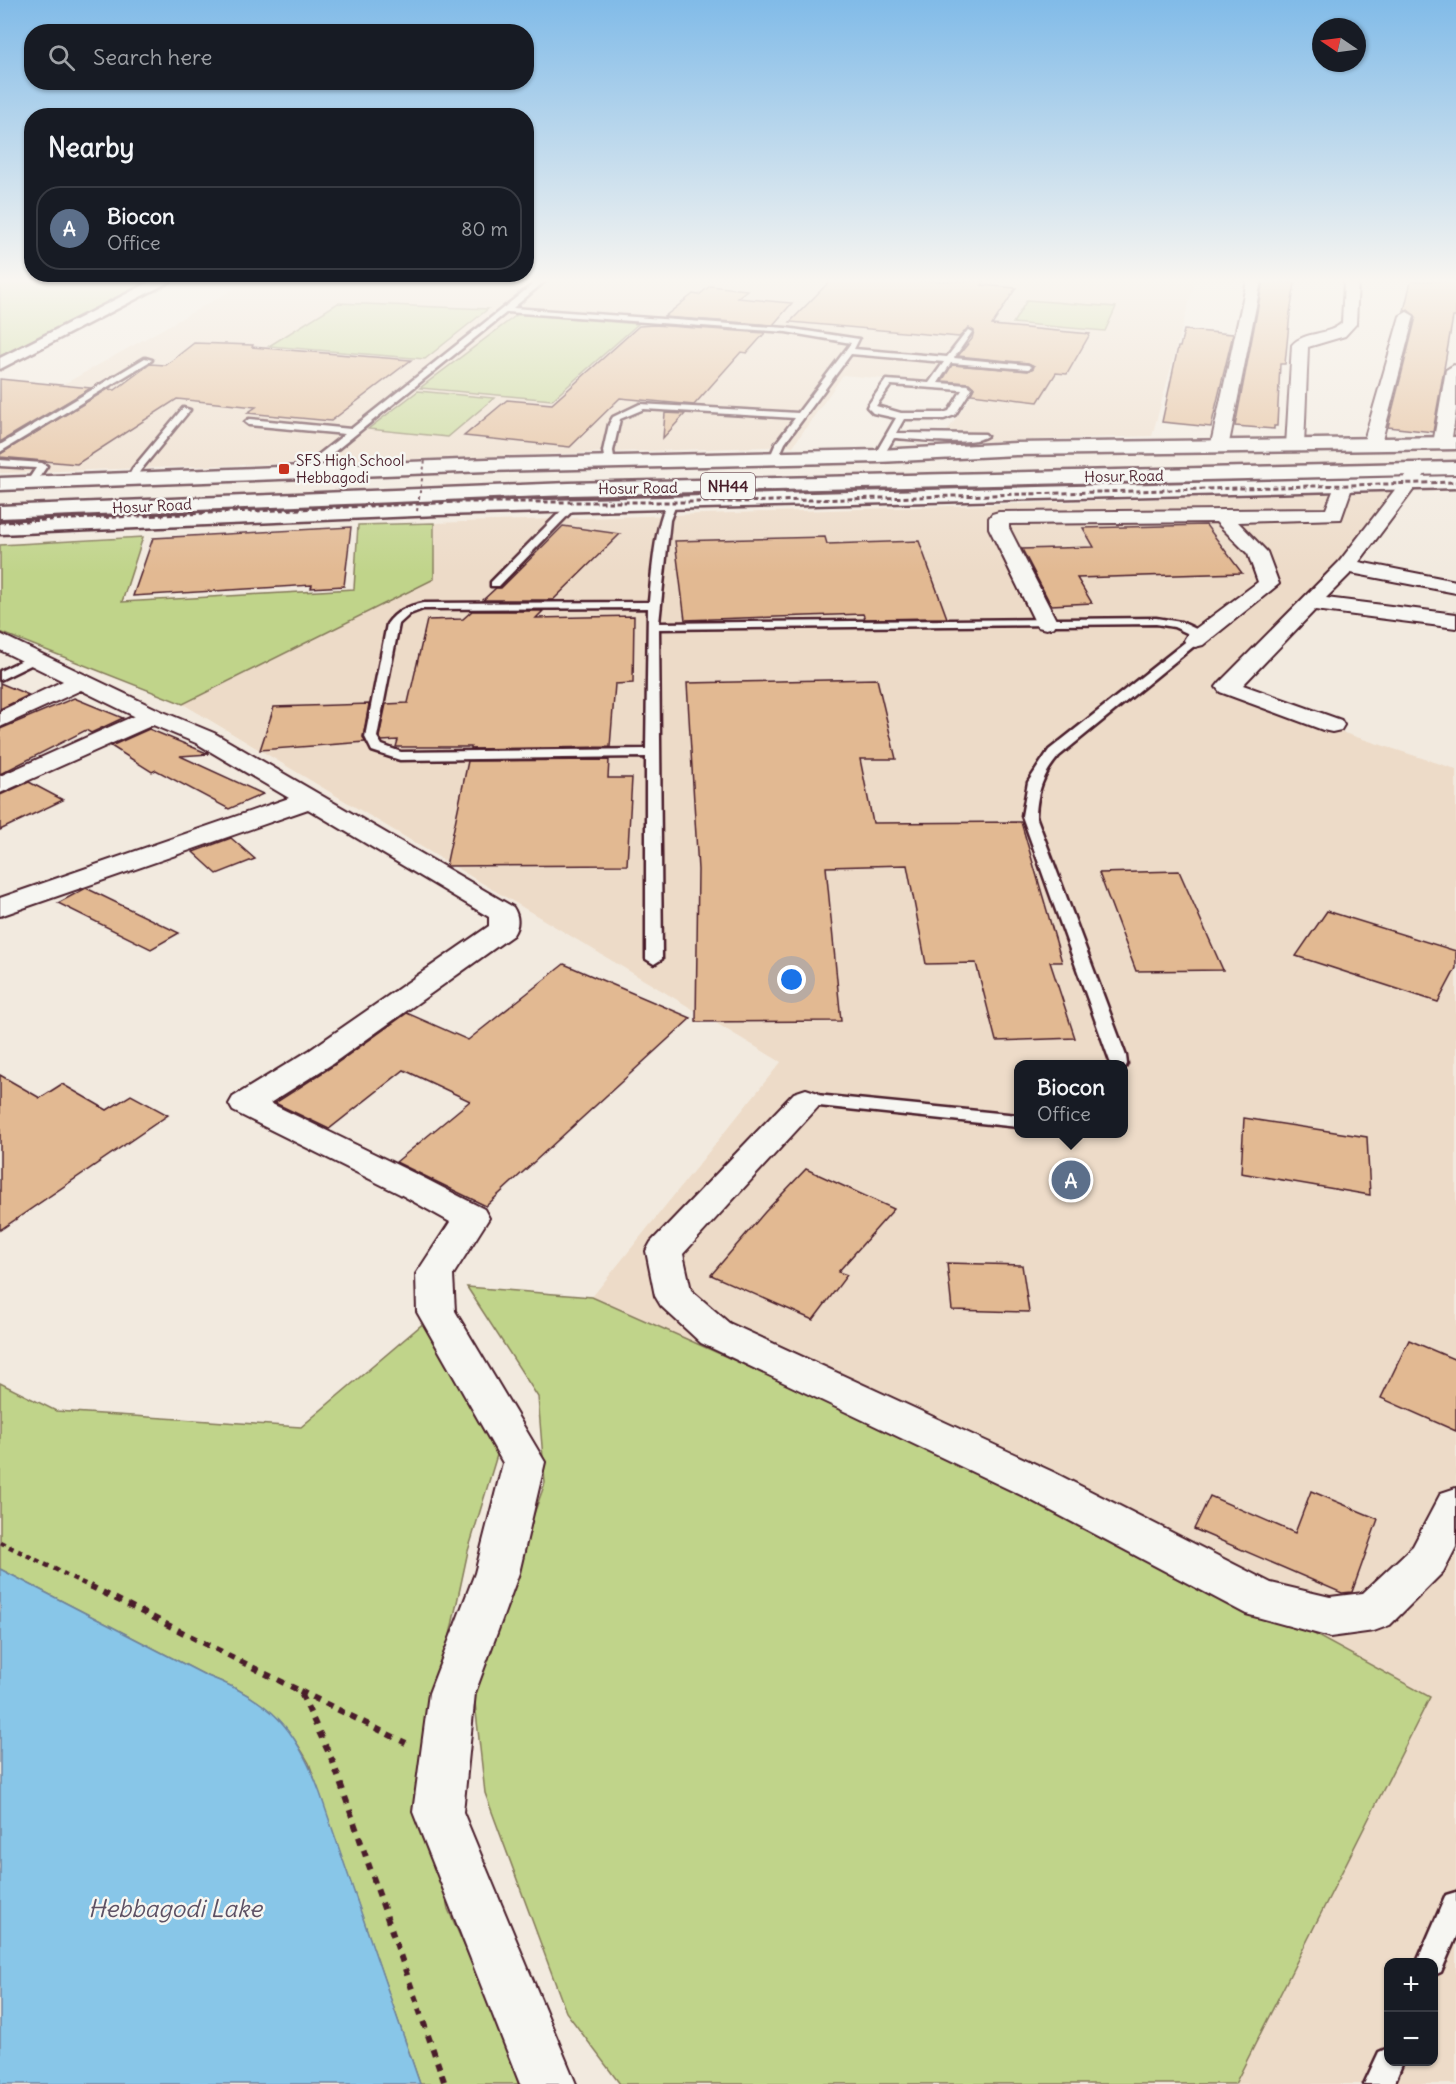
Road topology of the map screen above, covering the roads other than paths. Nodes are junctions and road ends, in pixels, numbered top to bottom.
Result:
1 (118, 378) edge
2 (420, 378) edge
3 (829, 378) edge
4 (937, 378) edge
5 (1234, 378) edge
6 (1298, 378) edge
7 (1390, 378) edge
8 (1454, 378) edge
9 (932, 386) junction
10 (186, 410) dead end
11 (902, 416) junction
12 (800, 417) junction
13 (249, 422) dead end
14 (353, 432) junction
15 (890, 435) junction
16 (982, 436) dead end
17 (1372, 444) junction
18 (1295, 446) junction
19 (1451, 447) edge
20 (1219, 448) junction
21 (0, 449) edge
22 (879, 456) junction
23 (774, 459) junction
24 (610, 463) junction
25 (0, 464) edge
26 (1456, 468) edge
27 (310, 472) junction
28 (1416, 476) junction
29 (132, 479) junction
30 (1456, 482) edge
31 (31, 483) junction
32 (0, 484) edge
33 (1344, 485) junction
34 (0, 494) edge
35 (672, 502) junction
36 (573, 505) junction
37 (0, 512) edge
38 (1221, 516) junction
39 (0, 528) edge
40 (1346, 566) junction
41 (495, 584) dead end
42 (1456, 587) edge
43 (1311, 603) junction
44 (654, 605) junction
45 (1456, 621) edge
46 (1046, 622) junction
47 (654, 626) junction
48 (1194, 640) junction
49 (0, 642) edge
50 (35, 658) junction
51 (0, 676) edge
52 (81, 681) junction
53 (153, 716) junction
54 (0, 720) edge
55 (1332, 725) dead end
56 (652, 753) junction
57 (0, 785) edge
58 (310, 800) junction
59 (0, 907) edge
60 (654, 959) dead end
61 (1118, 1060) edge
62 (806, 1101) joint
63 (1014, 1121) edge
64 (1456, 1505) edge
65 (1456, 1905) edge
66 (1433, 1958) edge
67 (1387, 2066) edge
68 (548, 2084) edge
69 (1379, 2084) edge

1 - 21 lane
2 - 14 lane
3 - 12 lane
4 - 9 lane
5 - 20 street
6 - 18 street
7 - 17 street
8 - 19 street
9 - 11 lane
9 - 11 lane
10 - 29 lane
11 - 15 lane
12 - 23 lane
12 - 24 lane
13 - 14 lane
14 - 27 lane
15 - 16 lane
15 - 22 lane
17 - 18 main road
17 - 19 main road
18 - 20 main road
19 - 34 main road, Hosur Road / NH44
20 - 22 main road
22 - 23 main road
23 - 24 main road
24 - 27 main road
25 - 31 lane
26 - 28 main road, Hosur Road / NH44
27 - 29 main road
28 - 30 main road
28 - 33 main road
28 - 37 main road, Hosur Road / NH44
28 - 40 street
29 - 31 main road
31 - 32 main road
33 - 35 main road
33 - 38 street
35 - 36 main road
35 - 44 lane
36 - 39 main road
36 - 41 lane
38 - 46 street
38 - 48 street
40 - 42 street
40 - 43 street
43 - 45 street
43 - 55 street
44 - 47 lane
44 - 56 lane
46 - 47 lane
46 - 48 lane
47 - 56 lane
48 - 61 lane
49 - 50 street
50 - 51 lane
50 - 52 street
52 - 53 street
52 - 54 street
53 - 57 street
53 - 58 street
56 - 60 lane
58 - 59 street
58 - 68 street
62 - 63 lane
62 - 64 street
65 - 66 lane
67 - 69 lane

